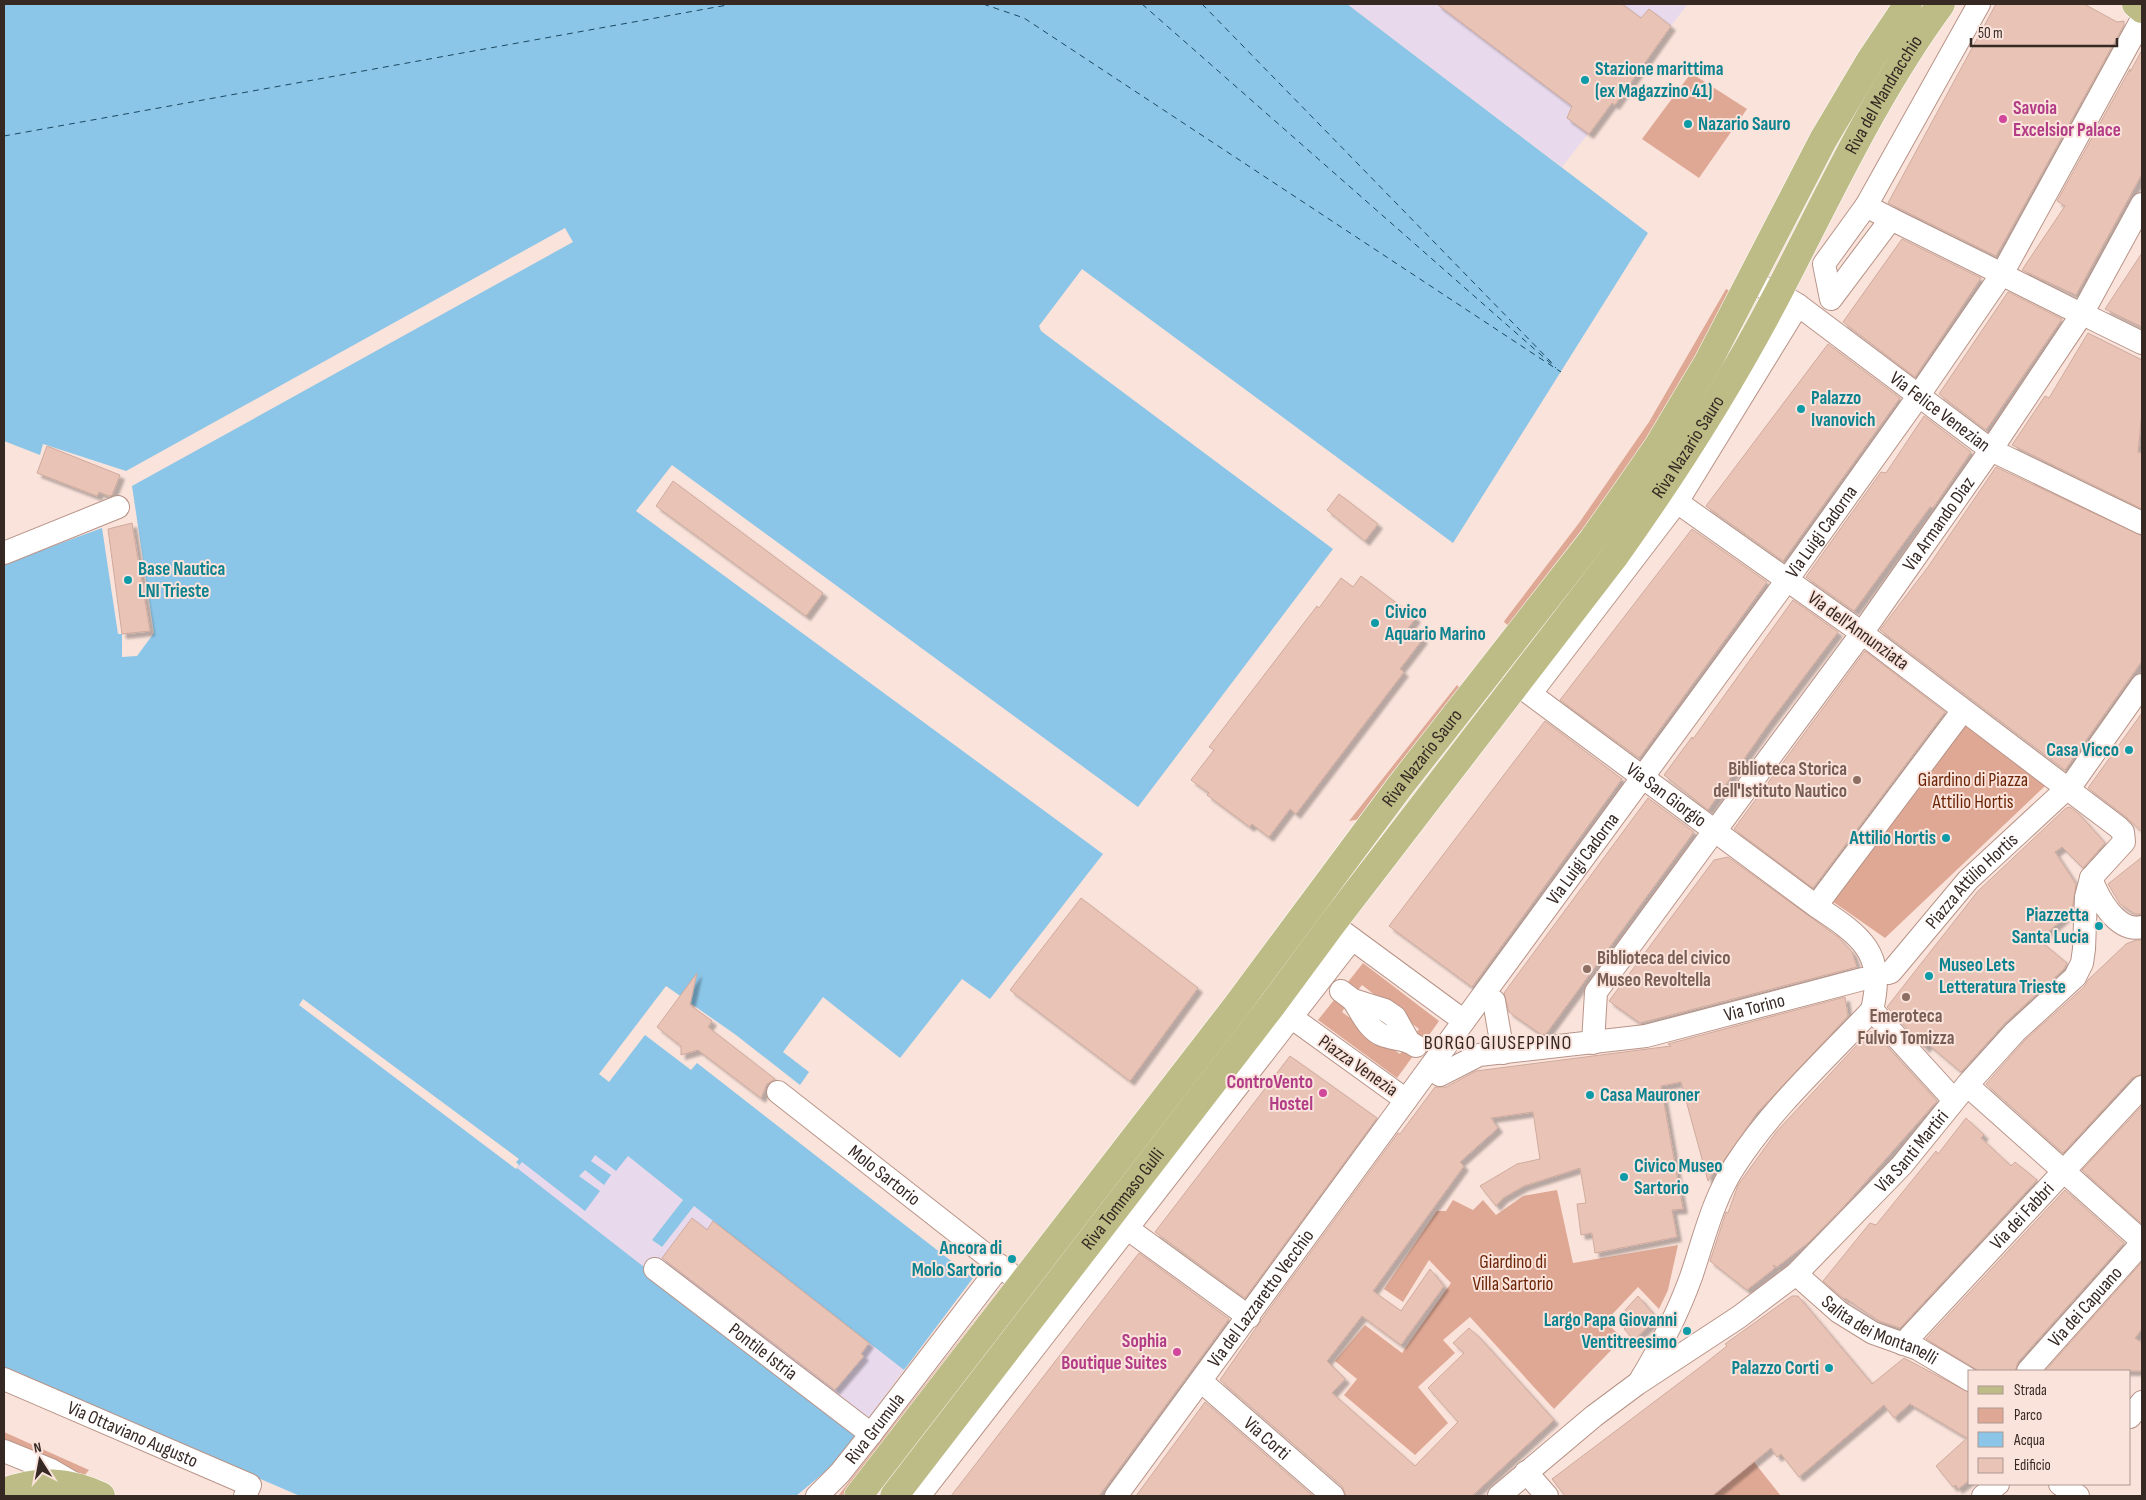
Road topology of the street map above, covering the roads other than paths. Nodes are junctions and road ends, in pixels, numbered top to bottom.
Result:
1 (1908, 4) edge
2 (1941, 4) edge
3 (1979, 4) edge
4 (2136, 4) edge
5 (2142, 9) edge
6 (2142, 19) edge
7 (1804, 176) joint
8 (1829, 190) joint
9 (2142, 204) edge
10 (1866, 206) junction
11 (1891, 219) junction
12 (1750, 282) junction
13 (1788, 299) junction
14 (2073, 310) dead end
15 (2093, 319) dead end
16 (2142, 343) edge
17 (1919, 395) junction
18 (1991, 450) junction
19 (1678, 502) junction
20 (118, 508) dead end
21 (2142, 523) edge
22 (1593, 539) junction
23 (4, 553) edge
24 (1787, 580) junction
25 (1862, 633) junction
26 (2142, 685) edge
27 (1524, 688) junction
28 (1961, 714) junction
29 (1642, 778) junction
30 (2067, 788) junction
31 (1712, 834) junction
32 (2091, 878) junction
33 (1820, 902) junction
34 (1309, 907) junction
35 (2142, 927) edge
36 (1342, 931) junction
37 (1888, 973) dead end
38 (1863, 979) dead end
39 (1347, 996) dead end
40 (1494, 1001) dead end
41 (1872, 1010) junction
42 (1281, 1011) junction
43 (1464, 1021) junction
44 (1593, 1043) junction
45 (1413, 1044) dead end
46 (1503, 1053) junction
47 (1444, 1069) dead end
48 (2142, 1087) edge
49 (778, 1092) dead end
50 (1960, 1093) junction
51 (1406, 1100) junction
52 (2063, 1171) junction
53 (1128, 1229) junction
54 (2142, 1242) edge
55 (996, 1263) junction
56 (656, 1269) dead end
57 (1796, 1274) junction
58 (1023, 1284) junction
59 (1249, 1317) junction
60 (1903, 1344) junction
61 (2029, 1370) edge
62 (951, 1376) joint
63 (4, 1379) edge
64 (1968, 1379) edge
65 (1202, 1382) junction
66 (1637, 1384) junction
67 (983, 1396) junction
68 (2142, 1402) edge
69 (2131, 1416) edge
70 (871, 1434) junction
71 (4, 1451) edge
72 (1526, 1472) junction
73 (1997, 1485) edge
74 (2062, 1485) edge
75 (2084, 1485) edge
76 (4, 1492) edge
77 (91, 1492) edge
78 (245, 1496) edge
79 (817, 1496) edge
80 (858, 1496) edge
81 (894, 1496) edge
82 (919, 1496) edge
83 (1116, 1496) edge
84 (1333, 1496) edge
85 (1499, 1496) edge
86 (1546, 1496) edge
87 (1983, 1496) edge
88 (2078, 1496) edge

1 - 7 main road, Riva del Mandracchio
2 - 8 main road, Riva del Mandracchio
3 - 10 street
4 - 5 main road
6 - 17 street, Via Luigi Cadorna
7 - 12 main road, Riva Nazario Sauro
8 - 13 main road, Riva Nazario Sauro
9 - 18 street, Via Armando Diaz
10 - 11 street
10 - 11 street
11 - 14 street
12 - 13 street, Via Felice Venezian
12 - 22 main road, Riva Nazario Sauro
13 - 17 street, Via Felice Venezian
13 - 19 street, Riva Nazario Sauro
13 - 27 main road, Riva Nazario Sauro
15 - 16 street
17 - 18 street, Via Felice Venezian
17 - 24 street, Via Luigi Cadorna
18 - 21 street, Via Felice Venezian
18 - 25 street, Via Armando Diaz
19 - 24 street, Via dell'Annunziata
19 - 27 street, Riva Nazario Sauro
20 - 23 street
22 - 27 street, Riva Nazario Sauro
22 - 34 main road, Riva Nazario Sauro
24 - 25 street, Via dell'Annunziata
24 - 29 street, Via Luigi Cadorna
25 - 28 street, Via dell'Annunziata
25 - 31 street, Via Armando Diaz
26 - 30 street, Piazza Attilio Hortis
27 - 29 street, Via San Giorgio
27 - 36 main road, Riva Nazario Sauro
28 - 30 street
28 - 33 street
29 - 31 street, Via San Giorgio
29 - 43 street, Via Luigi Cadorna
30 - 32 street
30 - 37 street, Piazza Attilio Hortis
31 - 33 street, Via San Giorgio
31 - 44 street, Via Armando Diaz
32 - 35 street
32 - 50 street, Via Santi Martiri
33 - 41 street
34 - 36 street
34 - 42 street
34 - 58 main road, Riva Tommaso Gulli
36 - 42 main road
36 - 43 street
38 - 44 street, Via Torino
39 - 45 street
40 - 46 street
41 - 50 street
41 - 66 street
42 - 51 street, Piazza Venezia
42 - 53 street, Riva Tommaso Gulli
42 - 67 main road, Riva Tommaso Gulli
43 - 51 street, Piazza Venezia
44 - 46 street, Via Torino
46 - 47 street
48 - 52 street, Via dei Fabbri
49 - 55 street, Molo Sartorio
50 - 52 street
50 - 57 street, Via Santi Martiri
51 - 59 street, Via del Lazzaretto Vecchio
52 - 54 street
52 - 60 street, Via dei Fabbri
53 - 59 street
53 - 67 street, Riva Tommaso Gulli
54 - 61 street, Via dei Capuano
55 - 58 street
55 - 70 street, Riva Grumula
56 - 70 street, Pontile Istria
57 - 60 street, Salita dei Montanelli
57 - 66 street, Via Santi Martiri
58 - 62 main road, Riva Tommaso Gulli
59 - 65 street, Via del Lazzaretto Vecchio
60 - 64 street, Salita dei Montanelli
62 - 80 main road, Riva Grumula
63 - 78 street, Via Ottaviano Augusto
65 - 83 street, Via del Lazzaretto Vecchio
65 - 84 street, Via Corti
66 - 72 street
67 - 81 main road
67 - 82 street
68 - 69 street
70 - 79 street, Riva Grumula
71 - 77 street
72 - 85 street
72 - 86 street
73 - 87 street
74 - 88 street
75 - 88 street
76 - 77 main road

